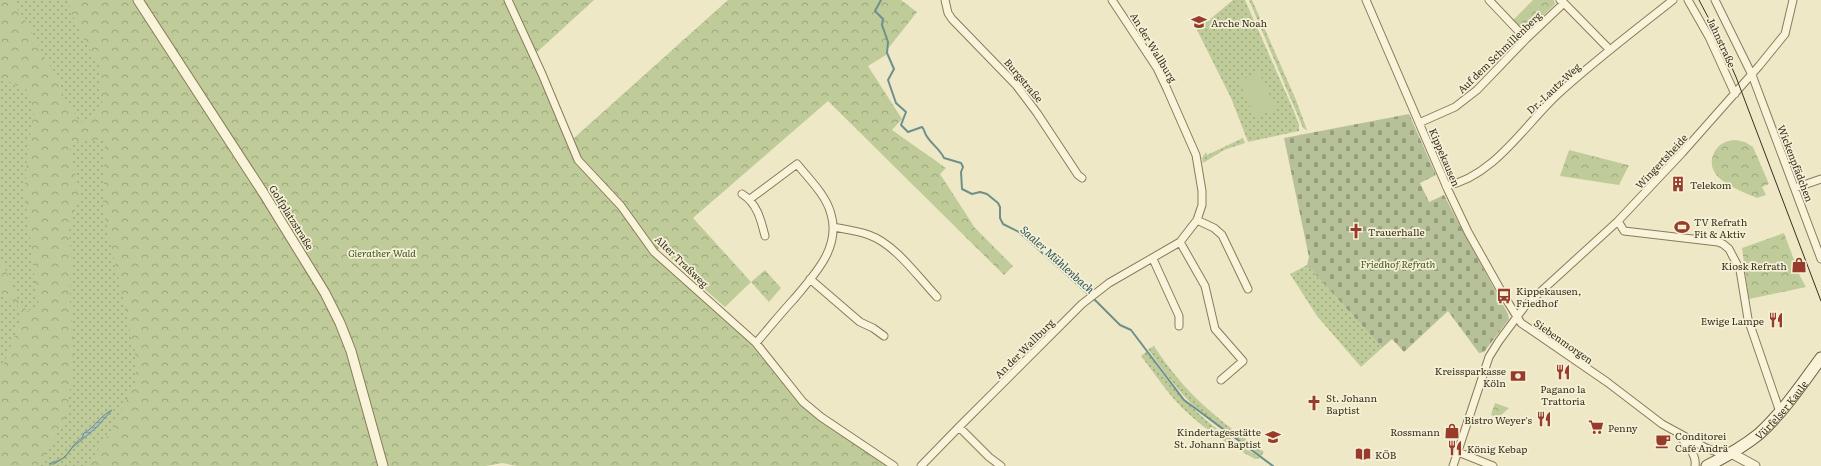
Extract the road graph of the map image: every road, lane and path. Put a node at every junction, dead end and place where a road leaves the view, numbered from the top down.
1 (138, 0) edge
2 (508, 0) edge
3 (945, 0) edge
4 (1112, 0) edge
5 (1366, 0) edge
6 (1489, 0) edge
7 (1673, 0) edge
8 (1688, 0) edge
9 (1715, 0) edge
10 (1793, 0) edge
11 (1562, 1) edge
12 (1526, 39) junction
13 (1610, 50) junction
14 (1752, 75) junction
15 (1735, 94) junction
16 (1419, 123) junction
17 (1082, 178) dead end
18 (1821, 179) edge
19 (1446, 186) junction
20 (1795, 188) junction
21 (742, 194) dead end
22 (750, 199) junction
23 (1197, 220) junction
24 (1618, 221) junction
25 (833, 227) junction
26 (765, 236) dead end
27 (1180, 242) junction
28 (1153, 259) junction
29 (1821, 259) edge
30 (810, 280) junction
31 (1248, 289) dead end
32 (937, 297) dead end
33 (1517, 317) junction
34 (1179, 326) dead end
35 (884, 336) dead end
36 (756, 343) junction
37 (1821, 358) edge
38 (1221, 380) dead end
39 (1780, 412) junction
40 (958, 427) junction
41 (1676, 432) junction
42 (1458, 452) junction
43 (1731, 453) junction
44 (383, 466) edge
45 (894, 466) edge
46 (921, 466) edge
47 (1001, 466) edge
48 (1453, 466) edge
49 (1494, 466) edge
50 (1695, 466) edge
51 (1707, 466) edge
52 (1755, 466) edge

1 - 44 street, Golfplatzstraße
2 - 36 street, Alter Traßweg
3 - 17 street, Burgstraße
4 - 23 street, An der Wallburg
5 - 16 street, Kippekausen
6 - 12 street
7 - 13 street, Dr.-Lautz-Weg
8 - 15 street, Jahnstraße
9 - 14 street, Wickenpfädchen
10 - 14 street, Wingertsheide
11 - 12 street, Auf dem Schmillenberg
11 - 13 street
12 - 16 street, Auf dem Schmillenberg
13 - 19 street, Dr.-Lautz-Weg
14 - 15 street, Wingertsheide
14 - 20 street, Wickenpfädchen
15 - 24 street, Wingertsheide
16 - 19 street, Kippekausen
18 - 20 street
19 - 33 street, Kippekausen
20 - 29 street, Wickenpfädchen
21 - 22 street
22 - 25 street
22 - 26 street
23 - 27 street, An der Wallburg
23 - 31 street
24 - 33 street, Wingertsheide
24 - 39 street
25 - 30 street
25 - 32 street
27 - 28 street, An der Wallburg
27 - 38 street
28 - 34 street
28 - 40 street, An der Wallburg
30 - 35 street
30 - 36 street
33 - 41 street, Siebenmorgen
33 - 42 street
36 - 45 street, Alter Traßweg
37 - 39 main road, Vürfelser Kaule
39 - 43 main road, Vürfelser Kaule
40 - 46 street, An der Wallburg
40 - 47 street
41 - 43 street, Siebenmorgen
41 - 50 street, Siebenmorgen
42 - 48 street
42 - 49 street
43 - 51 main road, Vürfelser Kaule
43 - 52 street

